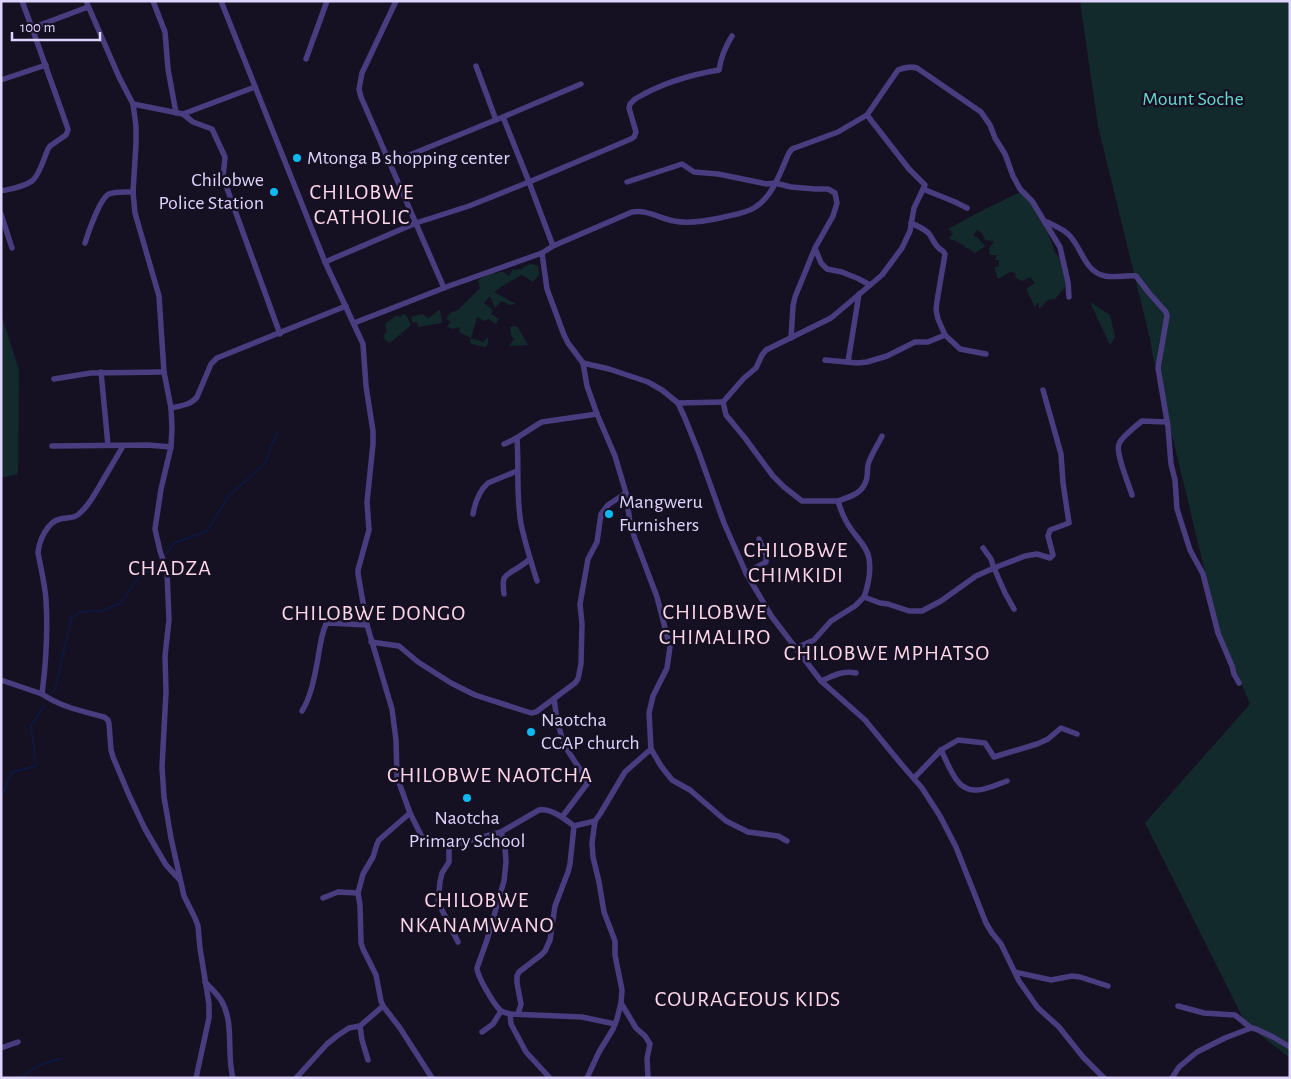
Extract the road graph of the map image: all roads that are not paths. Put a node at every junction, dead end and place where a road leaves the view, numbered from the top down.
1 (22, 1) edge
2 (154, 1) edge
3 (221, 1) edge
4 (327, 1) edge
5 (396, 1) edge
6 (87, 4) edge
7 (32, 28) junction
8 (732, 36) dead end
9 (306, 59) dead end
10 (46, 64) junction
11 (476, 66) dead end
12 (1, 80) edge
13 (581, 84) dead end
14 (255, 87) junction
15 (133, 104) junction
16 (180, 114) junction
17 (867, 115) junction
18 (503, 118) junction
19 (496, 120) junction
20 (390, 163) junction
21 (529, 182) junction
22 (627, 182) dead end
23 (775, 183) junction
24 (923, 189) junction
25 (1, 191) edge
26 (133, 192) junction
27 (967, 208) dead end
28 (1, 214) edge
29 (1045, 221) junction
30 (912, 222) junction
31 (416, 223) junction
32 (85, 243) dead end
33 (552, 246) junction
34 (12, 248) dead end
35 (815, 248) junction
36 (542, 253) junction
37 (325, 262) junction
38 (870, 284) junction
39 (444, 288) junction
40 (858, 294) junction
41 (1069, 297) dead end
42 (346, 306) junction
43 (354, 323) junction
44 (280, 334) junction
45 (945, 335) junction
46 (791, 338) junction
47 (986, 354) dead end
48 (825, 360) dead end
49 (848, 362) junction
50 (583, 363) junction
51 (101, 372) junction
52 (164, 372) junction
53 (54, 379) dead end
54 (1043, 390) dead end
55 (723, 402) junction
56 (678, 403) junction
57 (171, 408) junction
58 (597, 414) junction
59 (1167, 422) junction
60 (882, 436) dead end
61 (517, 438) junction
62 (504, 444) dead end
63 (108, 445) junction
64 (52, 446) dead end
65 (122, 446) junction
66 (171, 446) junction
67 (517, 471) junction
68 (626, 492) junction
69 (1132, 494) dead end
70 (838, 501) junction
71 (473, 514) dead end
72 (758, 539) dead end
73 (983, 548) dead end
74 (530, 560) junction
75 (994, 568) junction
76 (746, 573) junction
77 (537, 581) dead end
78 (504, 594) dead end
79 (864, 597) junction
80 (1014, 609) dead end
81 (367, 625) junction
82 (371, 642) junction
83 (796, 648) junction
84 (856, 673) dead end
85 (1, 680) edge
86 (821, 682) junction
87 (1239, 683) dead end
88 (42, 694) junction
89 (554, 699) junction
90 (302, 711) dead end
91 (1077, 734) dead end
92 (651, 749) junction
93 (941, 750) junction
94 (914, 778) junction
95 (1007, 781) dead end
96 (410, 813) junction
97 (562, 817) junction
98 (595, 820) junction
99 (574, 826) junction
100 (501, 832) junction
101 (786, 841) dead end
102 (449, 846) junction
103 (180, 880) junction
104 (358, 893) junction
105 (323, 898) dead end
106 (458, 942) dead end
107 (1015, 972) junction
108 (205, 982) junction
109 (1108, 986) dead end
110 (621, 1003) junction
111 (383, 1006) junction
112 (1178, 1006) dead end
113 (501, 1011) junction
114 (510, 1014) junction
115 (518, 1014) junction
116 (615, 1024) junction
117 (360, 1026) junction
118 (1251, 1028) junction
119 (482, 1032) dead end
120 (18, 1042) dead end
121 (1290, 1047) edge
122 (1, 1048) edge
123 (368, 1060) dead end
124 (196, 1078) edge
125 (233, 1078) edge
126 (296, 1078) edge
127 (432, 1078) edge
128 (550, 1078) edge
129 (587, 1078) edge
130 (648, 1078) edge
131 (1104, 1078) edge
132 (1172, 1078) edge

1 - 7 street
2 - 16 street
3 - 14 street
4 - 9 street
5 - 20 street
6 - 7 street
6 - 15 street
7 - 10 street
8 - 21 street
10 - 12 street
10 - 25 street
11 - 19 street
13 - 18 street
14 - 16 street
14 - 37 street
15 - 16 street
15 - 26 street
16 - 44 street
17 - 23 street
17 - 24 street
17 - 29 street
18 - 19 street
18 - 21 street
19 - 20 street
20 - 31 street
21 - 31 street
21 - 33 street
22 - 23 street
23 - 33 street
23 - 35 street
24 - 27 street
24 - 30 street
26 - 32 street
26 - 52 street
28 - 34 street
29 - 41 street
29 - 59 street
30 - 38 street
30 - 45 street
31 - 37 street
31 - 39 street
33 - 36 street
35 - 38 street
35 - 46 street
36 - 39 street
36 - 50 street
37 - 42 street
38 - 40 street
39 - 43 street
40 - 46 street
40 - 49 street
42 - 43 street
42 - 44 street
43 - 81 street
44 - 57 street
45 - 47 street
45 - 49 street
46 - 55 street
48 - 49 street
50 - 56 street
50 - 58 street
51 - 52 street
51 - 53 street
51 - 63 street
52 - 57 street
54 - 75 street
55 - 56 street
55 - 70 street
56 - 76 street
57 - 66 street
58 - 61 street
58 - 68 street
59 - 69 street
59 - 87 street
60 - 70 street
61 - 62 street
61 - 67 street
63 - 64 street
63 - 65 street
65 - 66 street
65 - 88 street
66 - 103 street
67 - 71 street
67 - 74 street
68 - 89 street
68 - 92 street
70 - 79 street
72 - 76 street
73 - 75 street
74 - 77 street
74 - 78 street
75 - 79 street
75 - 80 street
76 - 83 street
79 - 83 street
81 - 82 street
81 - 90 street
82 - 89 street
82 - 96 street
83 - 86 street
84 - 86 street
85 - 88 street
86 - 94 street
88 - 103 street
89 - 97 street
91 - 93 street
92 - 98 street
92 - 101 street
93 - 94 street
93 - 95 street
94 - 107 street
96 - 102 street
96 - 104 street
97 - 99 street
97 - 100 street
98 - 99 street
98 - 110 street
99 - 115 street
100 - 102 street
100 - 113 street
102 - 106 street
103 - 108 street
104 - 105 street
104 - 111 street
107 - 109 street
107 - 131 street
108 - 124 street
108 - 125 street
110 - 116 street
110 - 130 street
111 - 117 street
111 - 127 street
112 - 118 street
113 - 114 street
113 - 119 street
114 - 115 street
114 - 128 street
115 - 116 street
116 - 129 street
117 - 123 street
117 - 126 street
118 - 121 street
118 - 132 street
120 - 122 street

